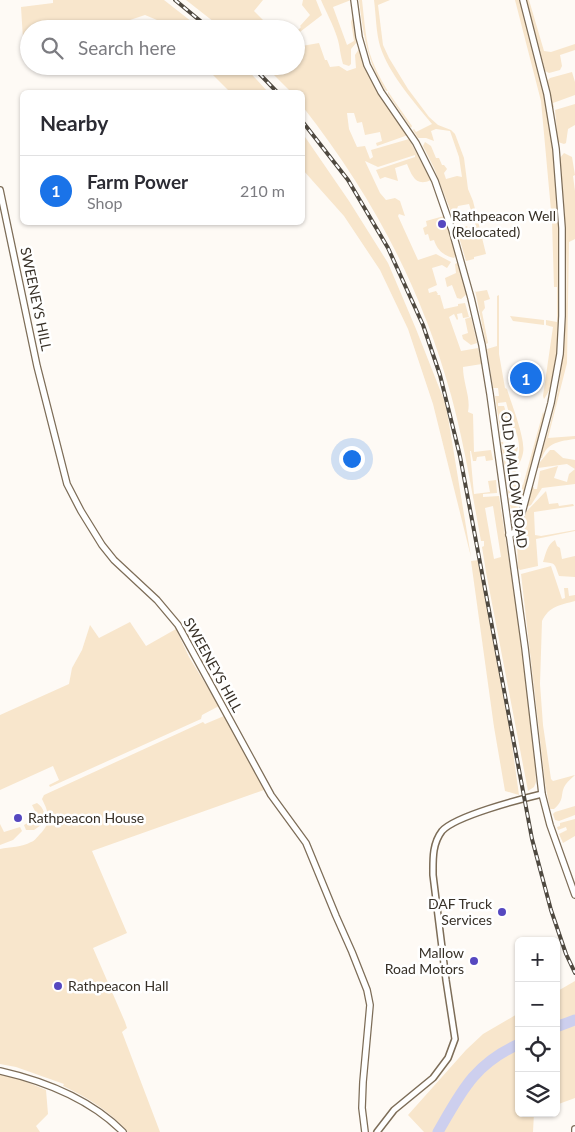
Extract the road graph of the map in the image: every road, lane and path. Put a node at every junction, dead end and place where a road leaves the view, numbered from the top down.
1 (354, 0) edge
2 (523, 0) edge
3 (0, 190) edge
4 (508, 535) junction
5 (542, 794) junction
6 (575, 895) edge
7 (0, 1071) edge
8 (123, 1132) edge
9 (366, 1132) edge
10 (377, 1132) edge

1 - 4 street, OLD MALLOW ROAD
2 - 4 street
3 - 9 street, SWEENEYS HILL
4 - 5 street, OLD MALLOW ROAD
5 - 6 street, OLD MALLOW ROAD
5 - 10 street
7 - 8 street

